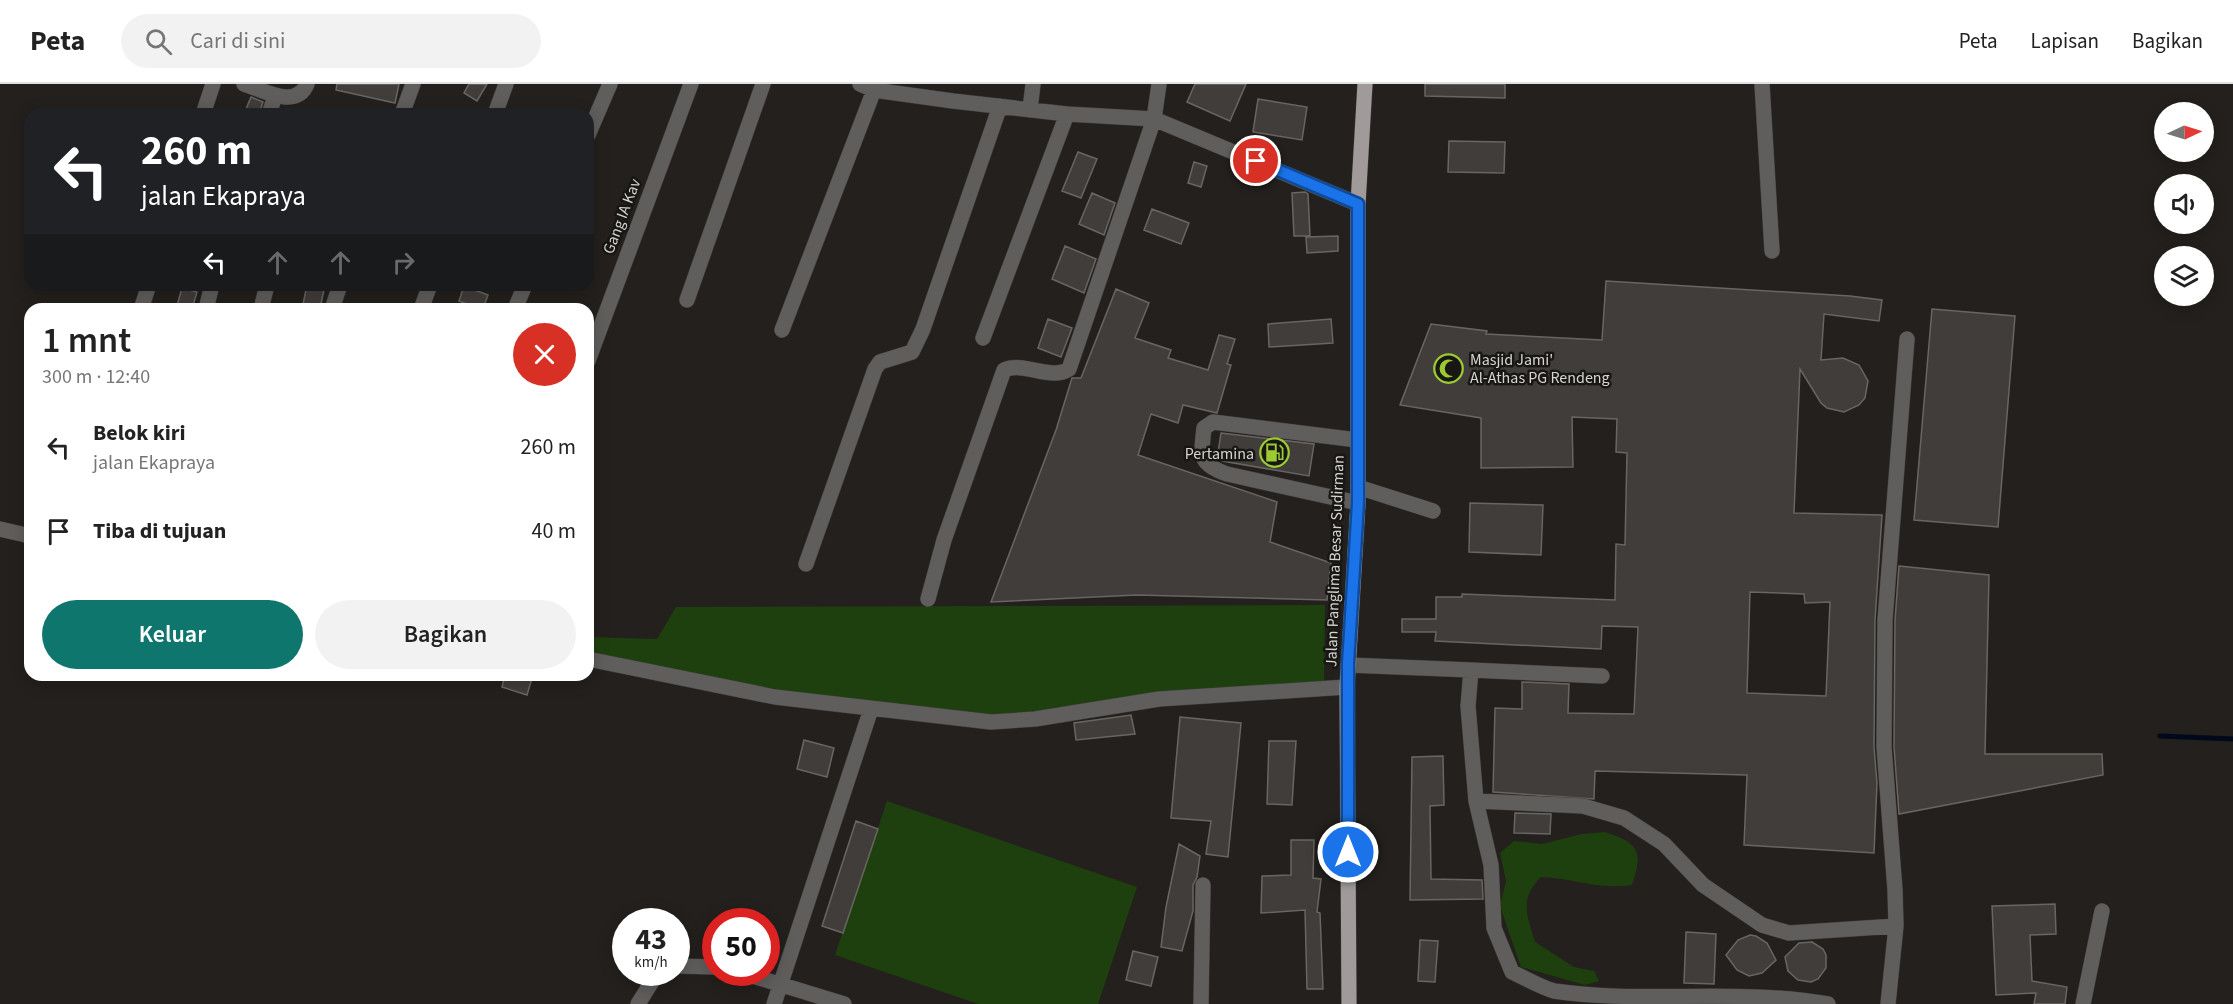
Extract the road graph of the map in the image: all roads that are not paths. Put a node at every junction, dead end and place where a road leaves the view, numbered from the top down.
1 (213, 84) edge
2 (244, 84) edge
3 (307, 84) edge
4 (413, 84) edge
5 (506, 84) edge
6 (691, 84) edge
7 (763, 84) edge
8 (1033, 84) edge
9 (1159, 84) edge
10 (1365, 84) edge
11 (1762, 84) edge
12 (604, 86) edge
13 (867, 87) edge
14 (275, 96) junction
15 (1000, 106) junction
16 (205, 108) edge
17 (271, 108) edge
18 (404, 108) edge
19 (497, 108) edge
20 (1030, 110) junction
21 (1067, 114) junction
22 (594, 117) edge
23 (1154, 119) junction
24 (1358, 204) junction
25 (1772, 251) dead end
26 (687, 300) dead end
27 (782, 330) dead end
28 (983, 338) dead end
29 (1907, 339) dead end
30 (594, 345) edge
31 (1357, 440) junction
32 (1358, 495) junction
33 (1433, 511) dead end
34 (0, 529) edge
35 (24, 535) edge
36 (806, 564) dead end
37 (928, 598) dead end
38 (594, 660) edge
39 (1348, 664) junction
40 (1471, 670) junction
41 (1602, 676) dead end
42 (1347, 687) junction
43 (871, 709) junction
44 (1476, 801) junction
45 (1203, 885) dead end
46 (2102, 911) dead end
47 (1896, 926) junction
48 (780, 985) joint
49 (649, 986) edge
50 (780, 986) edge
51 (638, 1004) edge
52 (774, 1004) edge
53 (844, 1004) edge
54 (1201, 1004) edge
55 (1350, 1004) edge
56 (1828, 1004) edge
57 (1888, 1004) edge
58 (2083, 1004) edge

1 - 16 street
2 - 14 street
3 - 14 street
4 - 18 street
5 - 19 street
6 - 30 street, Gang IA Kav
7 - 26 street
8 - 20 street
9 - 23 street
10 - 24 main road, Jalan Panglima Besar Sudirman
11 - 25 street
12 - 22 street
13 - 15 street
13 - 27 street
14 - 17 street
15 - 20 street
15 - 36 street
20 - 21 street
21 - 23 street
21 - 28 street
23 - 24 street
23 - 37 street
24 - 31 main road, Jalan Panglima Besar Sudirman
29 - 47 street
31 - 32 main road, Jalan Panglima Besar Sudirman
31 - 32 street
32 - 33 street
32 - 39 main road, Jalan Panglima Besar Sudirman
34 - 35 street
38 - 43 street
39 - 40 street
39 - 42 main road, Jalan Panglima Besar Sudirman
40 - 41 street
40 - 44 street
42 - 43 street
42 - 55 main road, Jalan Panglima Besar Sudirman
43 - 48 street
44 - 47 street
44 - 56 street
45 - 54 street
46 - 58 street
47 - 57 street
48 - 53 street
49 - 51 street
50 - 52 street

